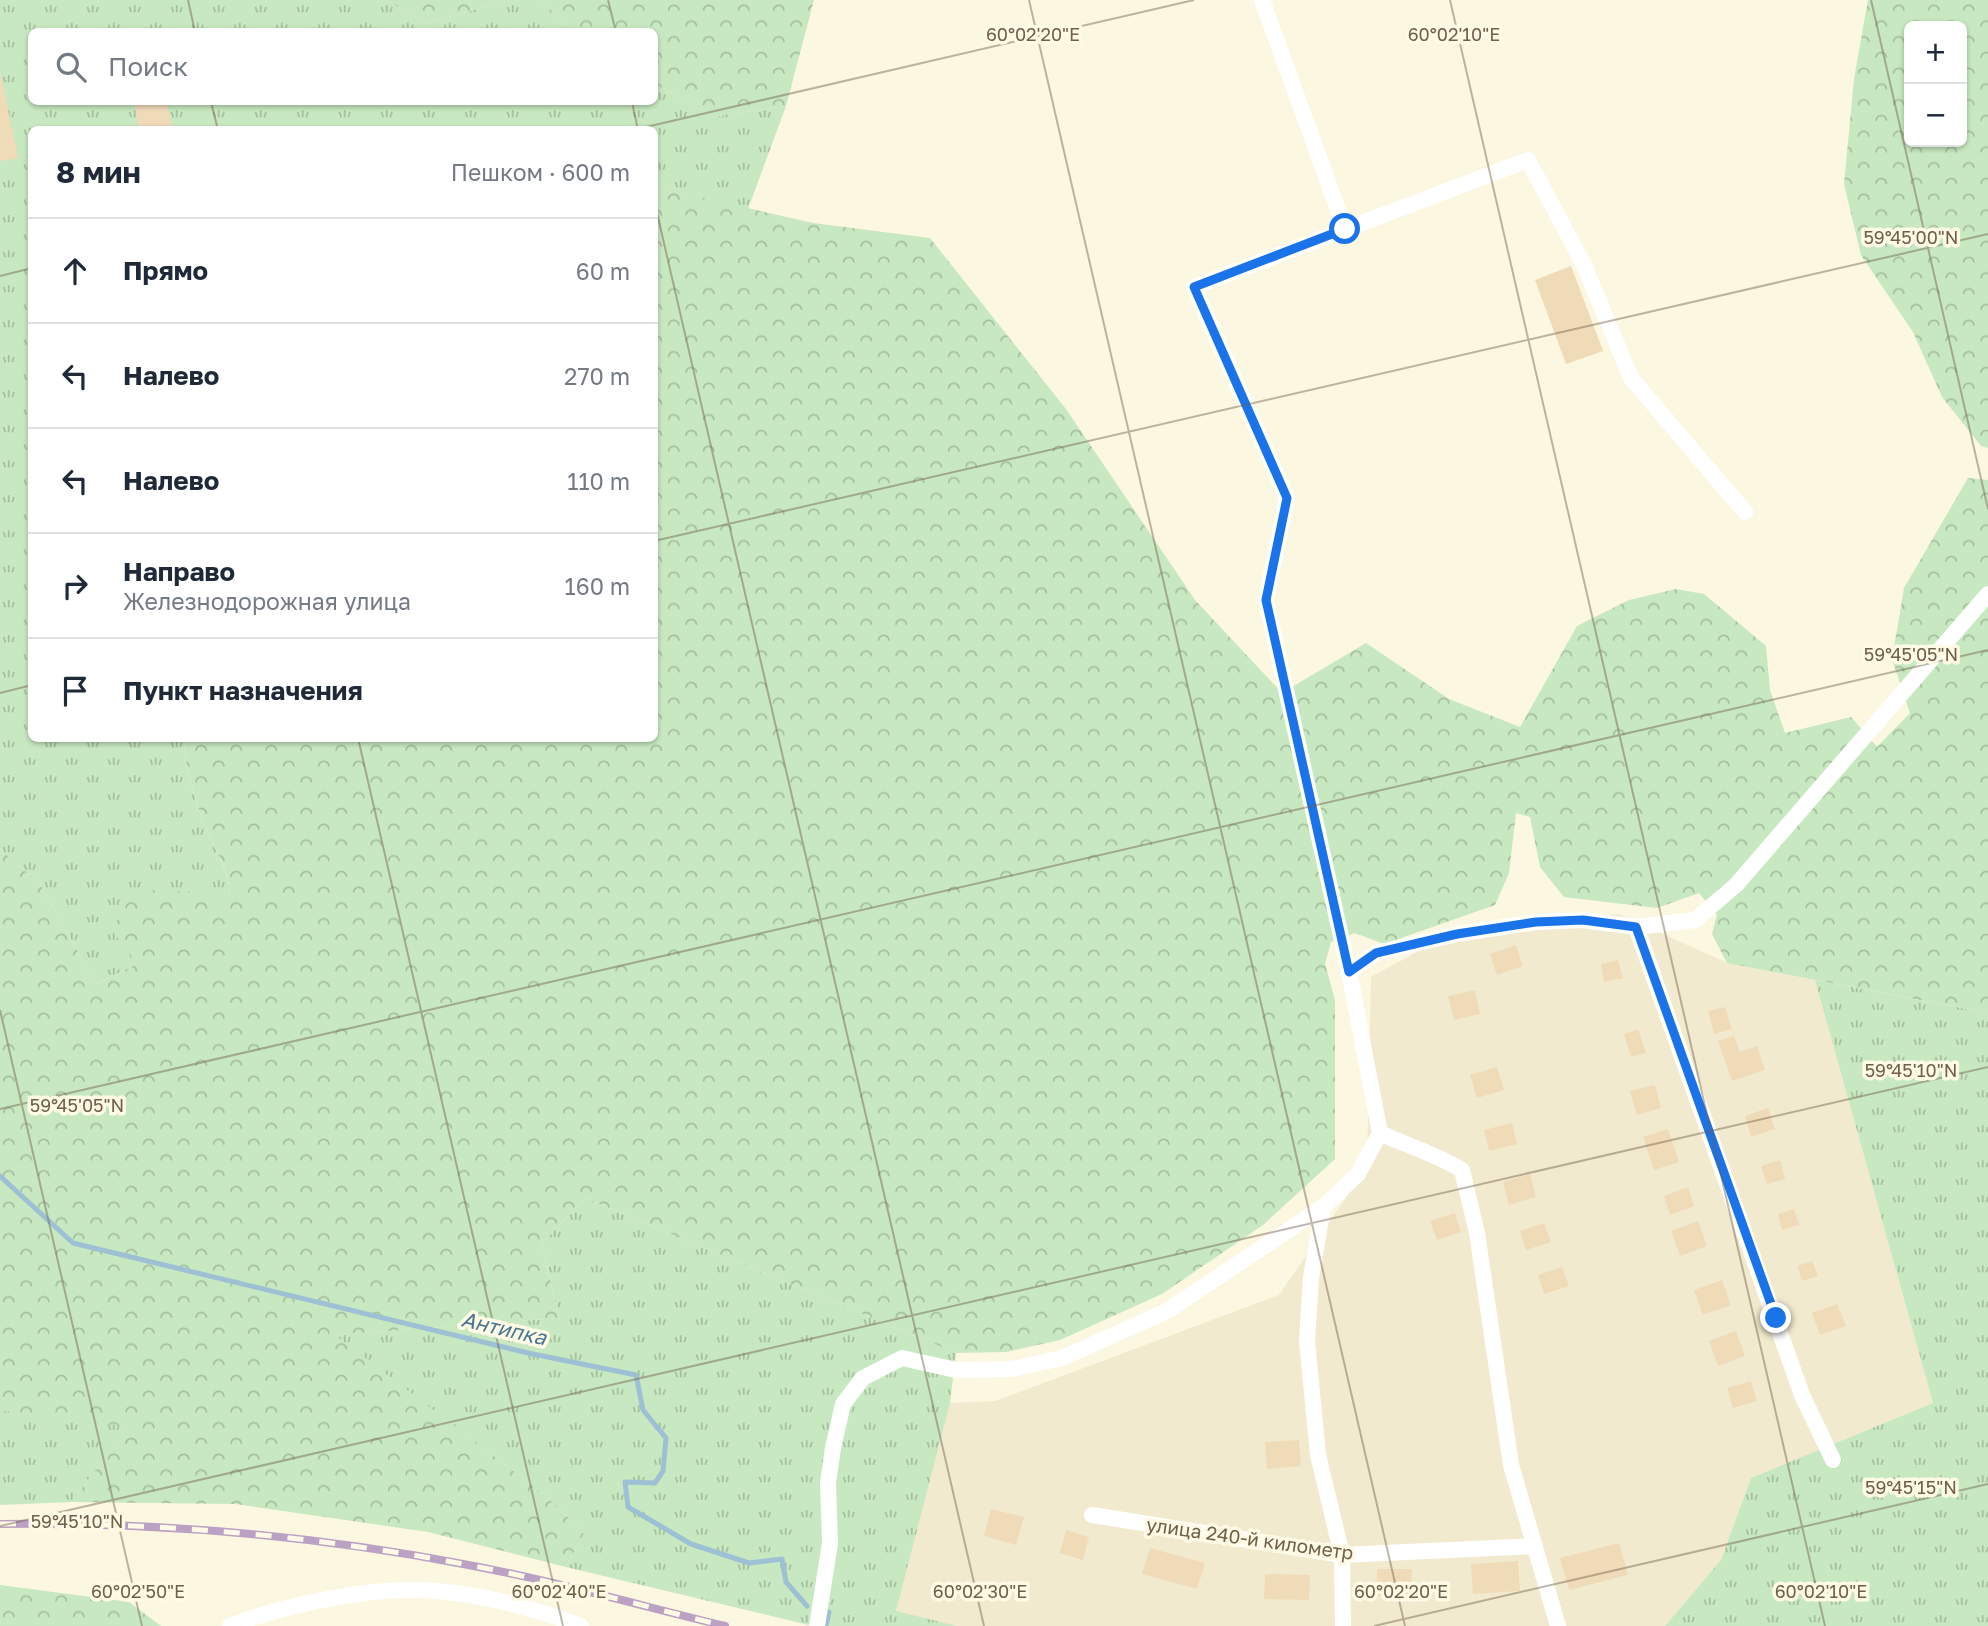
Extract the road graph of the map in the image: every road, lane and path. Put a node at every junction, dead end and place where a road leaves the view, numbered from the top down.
1 (1262, 0) edge
2 (1345, 229) junction
3 (1745, 512) dead end
4 (1988, 594) edge
5 (1636, 927) junction
6 (1349, 972) junction
7 (1380, 1133) junction
8 (1323, 1208) junction
9 (1833, 1460) dead end
10 (1092, 1515) dead end
11 (1535, 1546) junction
12 (1342, 1555) junction
13 (230, 1626) edge
14 (582, 1626) edge
15 (817, 1626) edge
16 (1343, 1626) edge
17 (1558, 1626) edge

1 - 2 street
2 - 3 street
2 - 6 street
4 - 5 street
5 - 6 street
5 - 9 street
6 - 7 street
7 - 8 street
7 - 11 street
8 - 12 street
8 - 15 street
10 - 12 street, улица 240-й километр
11 - 12 street, улица 240-й километр
11 - 17 street
12 - 16 street
13 - 14 street

